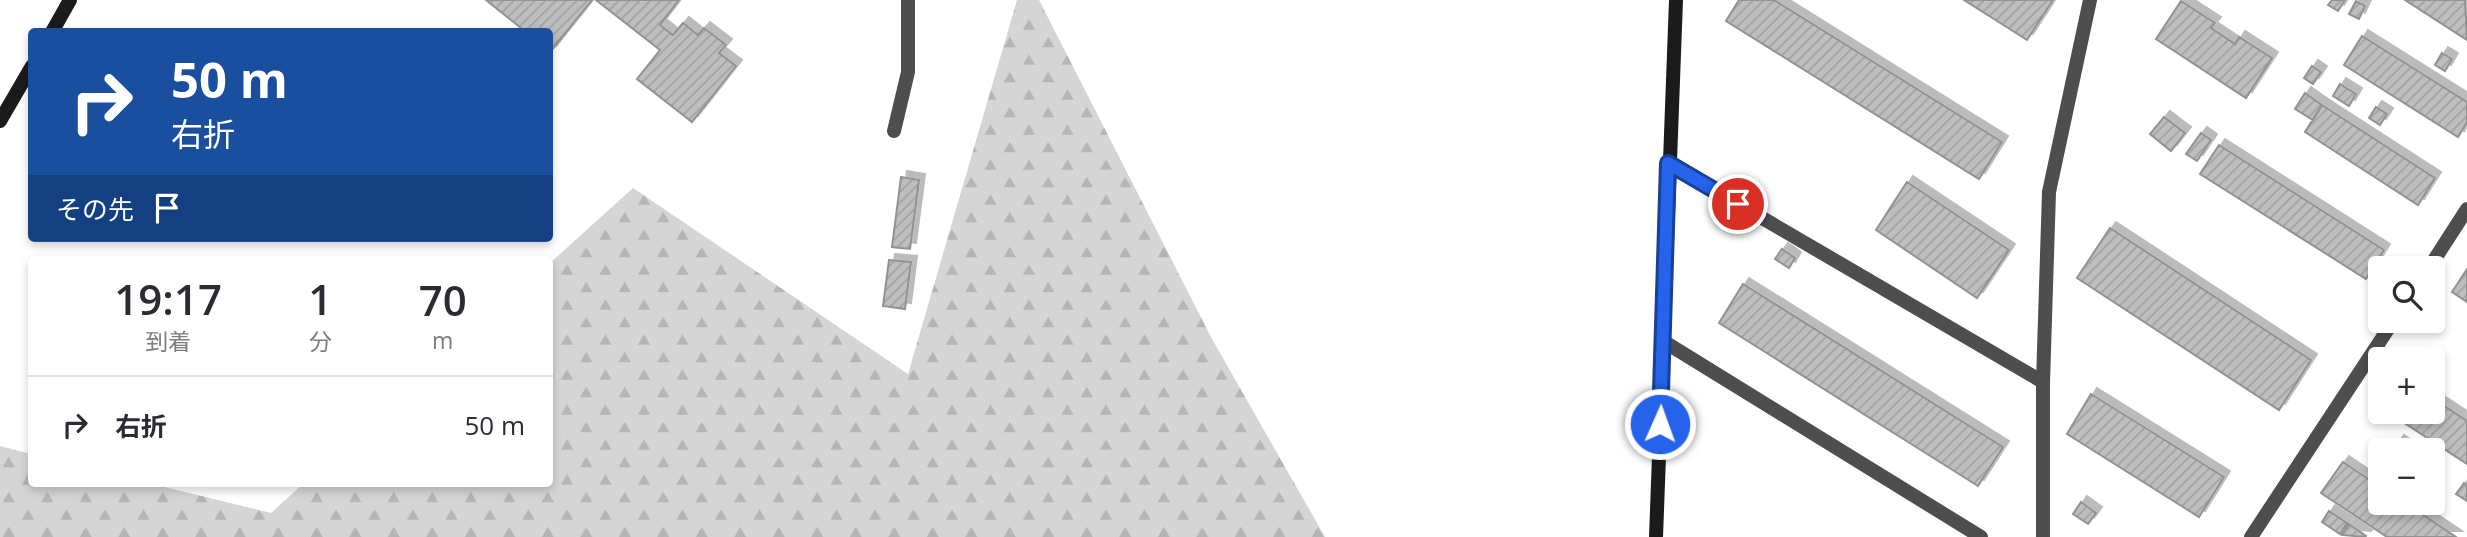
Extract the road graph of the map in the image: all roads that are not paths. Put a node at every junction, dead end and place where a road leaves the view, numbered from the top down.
1 (70, 0) edge
2 (908, 0) edge
3 (1676, 0) edge
4 (2090, 0) edge
5 (54, 28) edge
6 (28, 73) edge
7 (0, 121) edge
8 (894, 131) dead end
9 (1668, 163) junction
10 (2467, 209) edge
11 (2437, 256) edge
12 (2385, 333) edge
13 (1663, 341) junction
14 (2043, 382) junction
15 (1657, 537) edge
16 (1981, 537) edge
17 (2043, 537) edge
18 (2251, 537) edge

1 - 5 street
2 - 8 street
3 - 9 street
4 - 14 street
6 - 7 street
9 - 13 street
9 - 14 street
10 - 11 street
12 - 18 street
13 - 15 street
13 - 16 street
14 - 17 street

